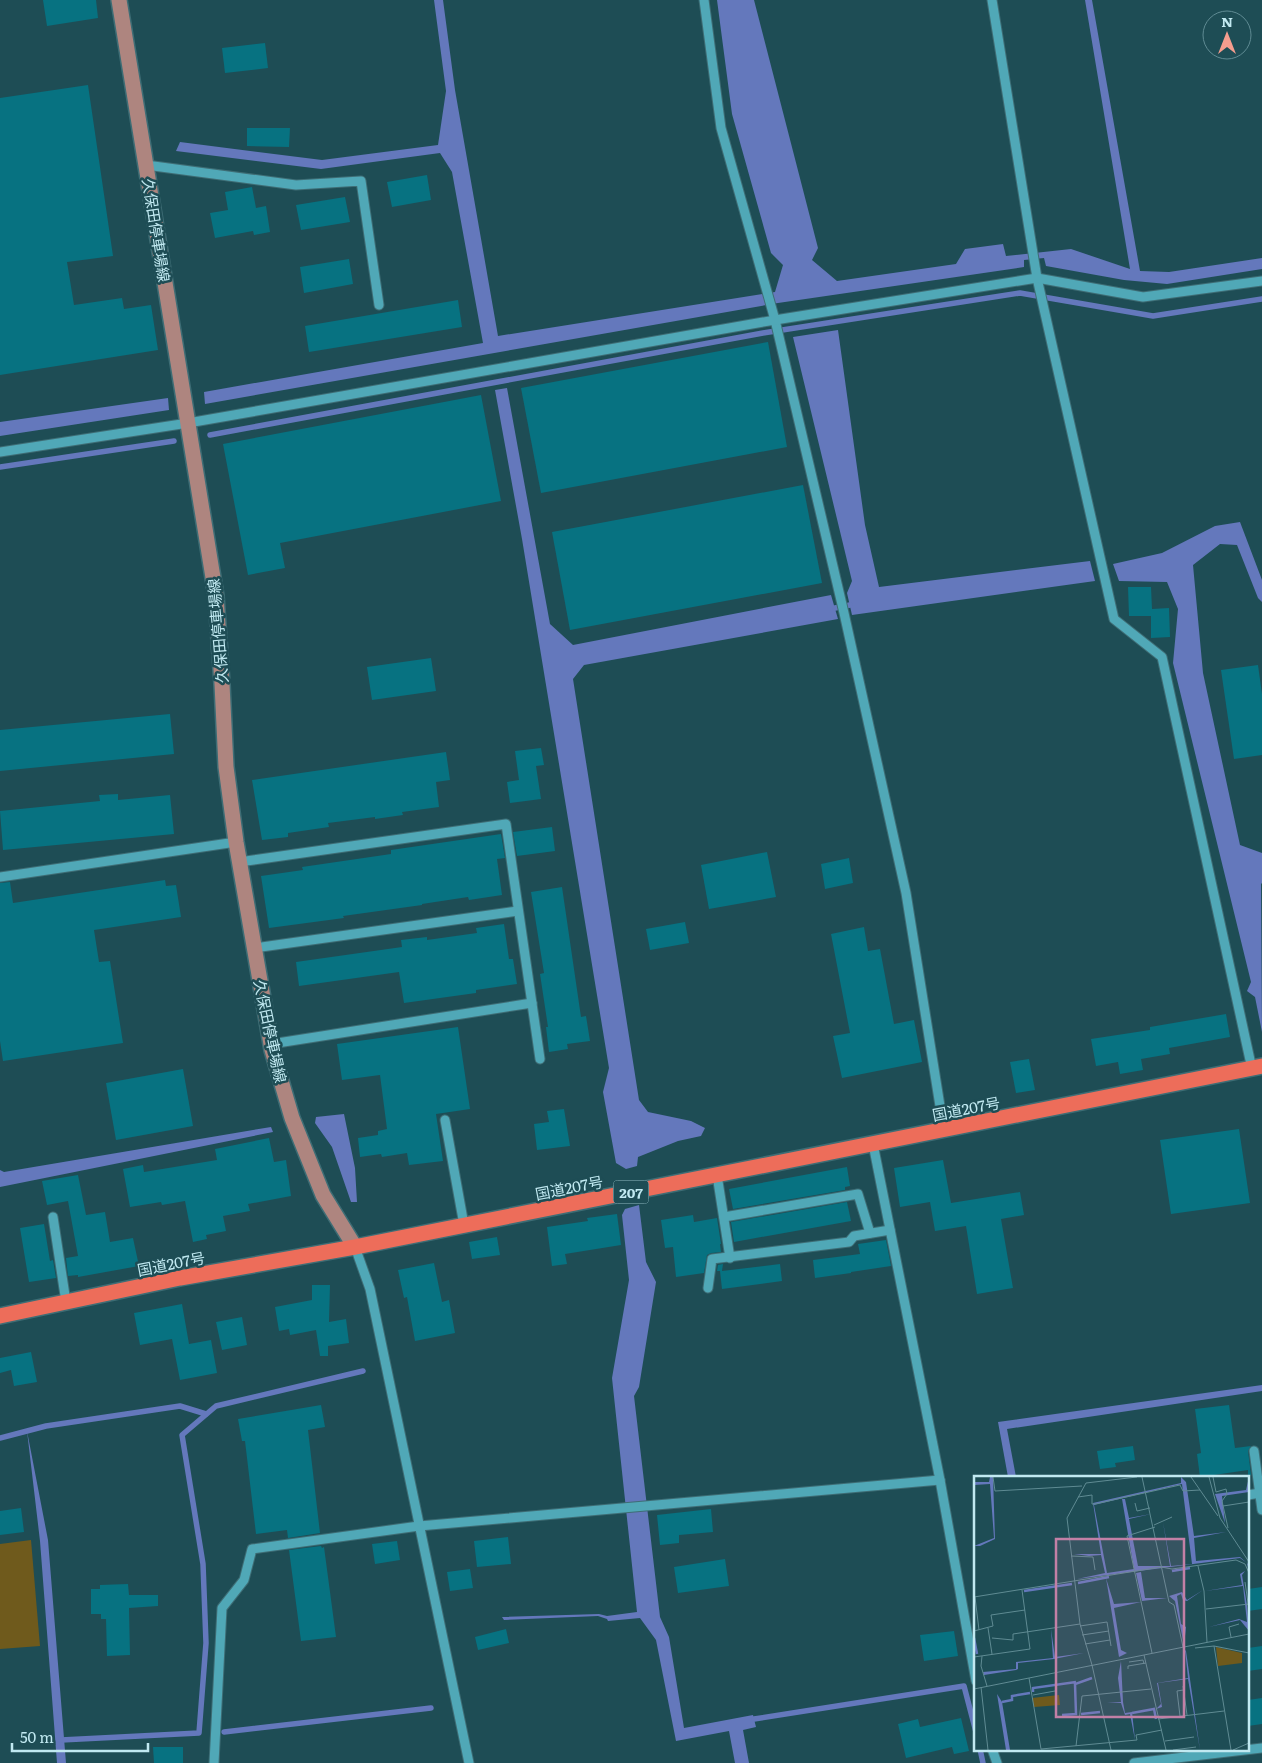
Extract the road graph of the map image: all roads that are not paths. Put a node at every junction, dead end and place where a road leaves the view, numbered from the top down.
1 (119, 0) edge
2 (704, 0) edge
3 (992, 0) edge
4 (146, 165) junction
5 (1037, 278) junction
6 (1262, 281) edge
7 (379, 305) dead end
8 (775, 320) junction
9 (188, 424) junction
10 (0, 452) edge
11 (236, 842) junction
12 (239, 862) junction
13 (0, 876) edge
14 (518, 912) junction
15 (254, 948) junction
16 (532, 1003) junction
17 (271, 1044) junction
18 (540, 1058) dead end
19 (1257, 1067) edge
20 (445, 1120) dead end
21 (944, 1131) junction
22 (873, 1144) junction
23 (717, 1175) junction
24 (52, 1217) dead end
25 (724, 1217) junction
26 (464, 1225) junction
27 (890, 1230) junction
28 (870, 1233) junction
29 (355, 1247) junction
30 (730, 1258) junction
31 (708, 1288) dead end
32 (66, 1302) junction
33 (0, 1316) edge
34 (1254, 1452) dead end
35 (940, 1480) junction
36 (1260, 1493) junction
37 (1250, 1495) edge
38 (1262, 1510) edge
39 (419, 1526) junction
40 (974, 1670) edge
41 (992, 1750) edge
42 (1229, 1750) edge
43 (214, 1763) edge
44 (469, 1763) edge
45 (997, 1763) edge
46 (1134, 1763) edge

1 - 4 main road, 久保田停車場線
2 - 8 street
3 - 5 street
4 - 7 street
4 - 9 main road, 久保田停車場線
5 - 6 street
5 - 8 street
5 - 19 street
8 - 9 street
8 - 21 street
9 - 10 street
9 - 11 main road, 久保田停車場線
11 - 12 main road, 久保田停車場線
11 - 13 street
12 - 14 street
12 - 15 main road, 久保田停車場線
14 - 15 street
14 - 16 street
15 - 17 main road, 久保田停車場線
16 - 17 street
16 - 18 street
17 - 29 main road, 久保田停車場線
19 - 21 highway, 国道207号 / 207
20 - 26 street
21 - 22 highway, 国道207号 / 207
22 - 23 highway, 国道207号 / 207
22 - 27 street
23 - 25 street
23 - 26 highway, 国道207号 / 207
24 - 32 street
25 - 28 street
25 - 30 street
26 - 29 highway, 国道207号 / 207
27 - 28 street
27 - 35 street
28 - 30 street
29 - 32 highway, 国道207号 / 207
29 - 39 street
30 - 31 street
32 - 33 highway, 国道207号 / 207
34 - 36 street
35 - 39 street
35 - 40 street
36 - 37 street
36 - 38 street
39 - 43 street
39 - 44 street
41 - 45 street
42 - 46 street

